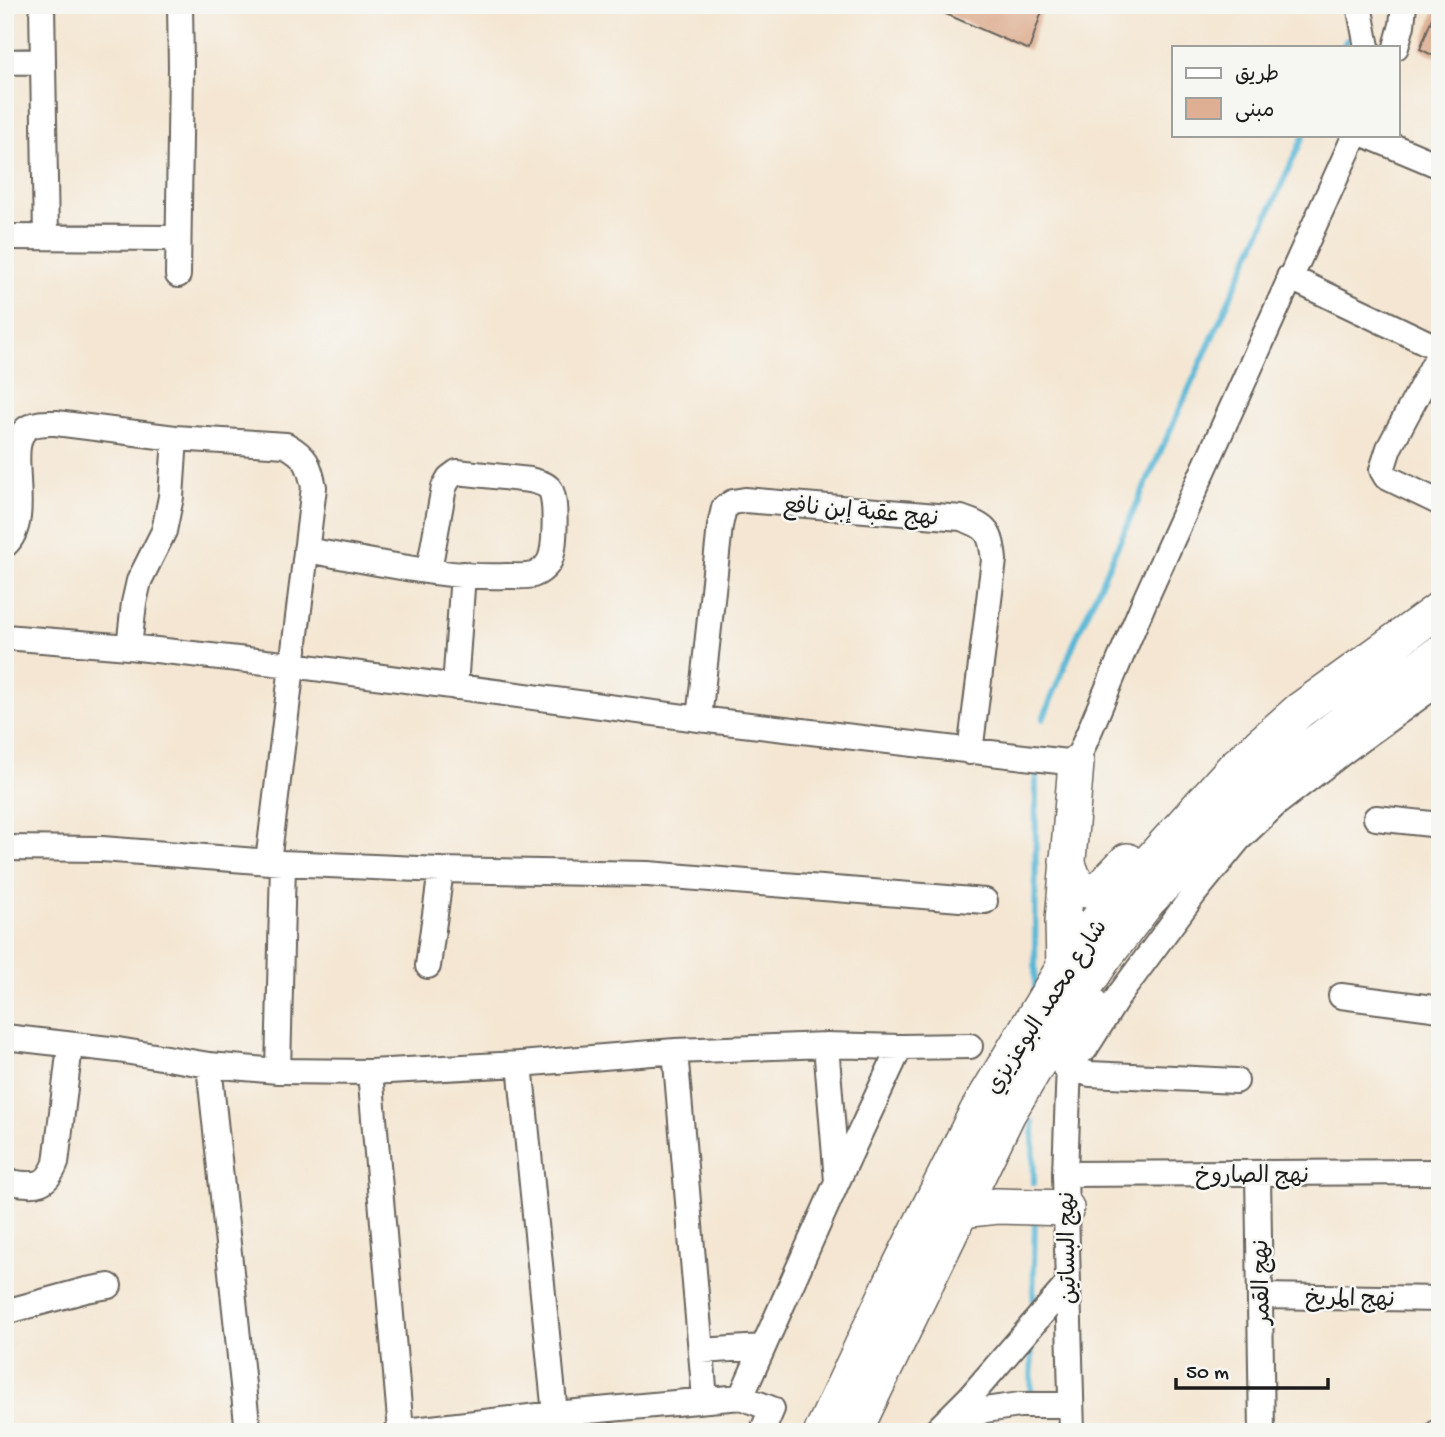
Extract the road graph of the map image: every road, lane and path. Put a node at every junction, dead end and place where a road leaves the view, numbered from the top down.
1 (42, 5) edge
2 (180, 5) edge
3 (1359, 5) edge
4 (1404, 5) edge
5 (1367, 46) edge
6 (1396, 46) edge
7 (43, 61) junction
8 (5, 62) edge
9 (1355, 136) edge
10 (1368, 136) edge
11 (1440, 166) edge
12 (5, 237) edge
13 (46, 237) junction
14 (177, 237) junction
15 (178, 275) dead end
16 (1289, 276) junction
17 (1440, 350) edge
18 (175, 438) junction
19 (1440, 503) edge
20 (5, 545) edge
21 (306, 550) junction
22 (429, 570) junction
23 (463, 574) junction
24 (1440, 609) edge
25 (5, 637) edge
26 (129, 647) junction
27 (1440, 653) edge
28 (292, 665) junction
29 (1440, 682) edge
30 (455, 687) junction
31 (699, 719) junction
32 (970, 752) junction
33 (1076, 763) junction
34 (1234, 768) junction
35 (1376, 818) dead end
36 (1440, 825) edge
37 (5, 848) edge
38 (1067, 861) junction
39 (275, 863) junction
40 (441, 870) junction
41 (985, 901) dead end
42 (1147, 902) junction
43 (428, 967) dead end
44 (1064, 967) junction
45 (1342, 996) dead end
46 (1440, 1009) edge
47 (5, 1037) edge
48 (825, 1045) junction
49 (70, 1046) junction
50 (970, 1046) dead end
51 (900, 1047) junction
52 (676, 1051) junction
53 (520, 1064) junction
54 (209, 1065) junction
55 (1070, 1070) junction
56 (278, 1071) junction
57 (370, 1072) junction
58 (1236, 1081) dead end
59 (1440, 1172) edge
60 (1258, 1174) junction
61 (5, 1182) edge
62 (837, 1182) junction
63 (1065, 1191) junction
64 (961, 1210) junction
65 (109, 1286) dead end
66 (1066, 1286) junction
67 (1260, 1296) junction
68 (1440, 1299) edge
69 (5, 1312) edge
70 (762, 1348) junction
71 (701, 1351) junction
72 (741, 1396) junction
73 (705, 1399) junction
74 (1071, 1405) junction
75 (555, 1414) junction
76 (434, 1429) edge
77 (936, 1430) edge
78 (399, 1431) edge
79 (248, 1432) edge
80 (762, 1432) edge
81 (822, 1432) edge
82 (854, 1432) edge
83 (1072, 1432) edge
84 (1262, 1432) edge

1 - 7 street
2 - 14 street
3 - 5 street
4 - 6 street
7 - 8 street
7 - 13 street
9 - 16 street
10 - 11 street
12 - 13 street
13 - 14 street
14 - 15 street
16 - 17 street
16 - 33 street
17 - 19 street
18 - 20 street
18 - 21 street
18 - 26 street
21 - 22 street
21 - 28 street
22 - 23 street
22 - 23 street
23 - 30 street
24 - 34 highway, شارع محمد البوعزيزي
25 - 26 street
26 - 28 street
27 - 42 highway, شارع محمد البوعزيزي
28 - 30 street
28 - 39 street
29 - 55 street
30 - 31 street
31 - 32 street
31 - 32 street, نهج عقبة إبن نافع
32 - 33 street
33 - 38 highway
34 - 38 highway
34 - 44 highway, شارع محمد البوعزيزي
35 - 36 street
37 - 39 street
38 - 44 highway
39 - 40 street
39 - 56 street
40 - 41 street
40 - 43 street
42 - 55 highway
42 - 64 highway, شارع محمد البوعزيزي
44 - 81 highway, شارع محمد البوعزيزي
45 - 46 street
47 - 49 street
48 - 51 street
48 - 52 street
48 - 62 street
49 - 54 street
49 - 61 street
50 - 51 street
51 - 62 street
52 - 53 street
52 - 71 street
53 - 57 street
53 - 75 street
54 - 56 street
54 - 79 street
55 - 58 street
55 - 63 street, نهج البساتين
56 - 57 street
57 - 78 street
59 - 60 street, نهج الصاروخ
60 - 63 street, نهج الصاروخ
60 - 67 street, نهج القمر
62 - 70 street
63 - 64 highway
63 - 66 street, نهج البساتين
64 - 82 highway, شارع محمد البوعزيزي
65 - 69 street
66 - 74 street, نهج البساتين
66 - 77 street
67 - 68 street, نهج المريخ
67 - 84 street, نهج القمر
70 - 71 street
70 - 72 street
71 - 73 street
72 - 73 street
72 - 80 street
73 - 75 street
74 - 77 street
74 - 83 street, نهج البساتين
75 - 76 street
76 - 78 street

